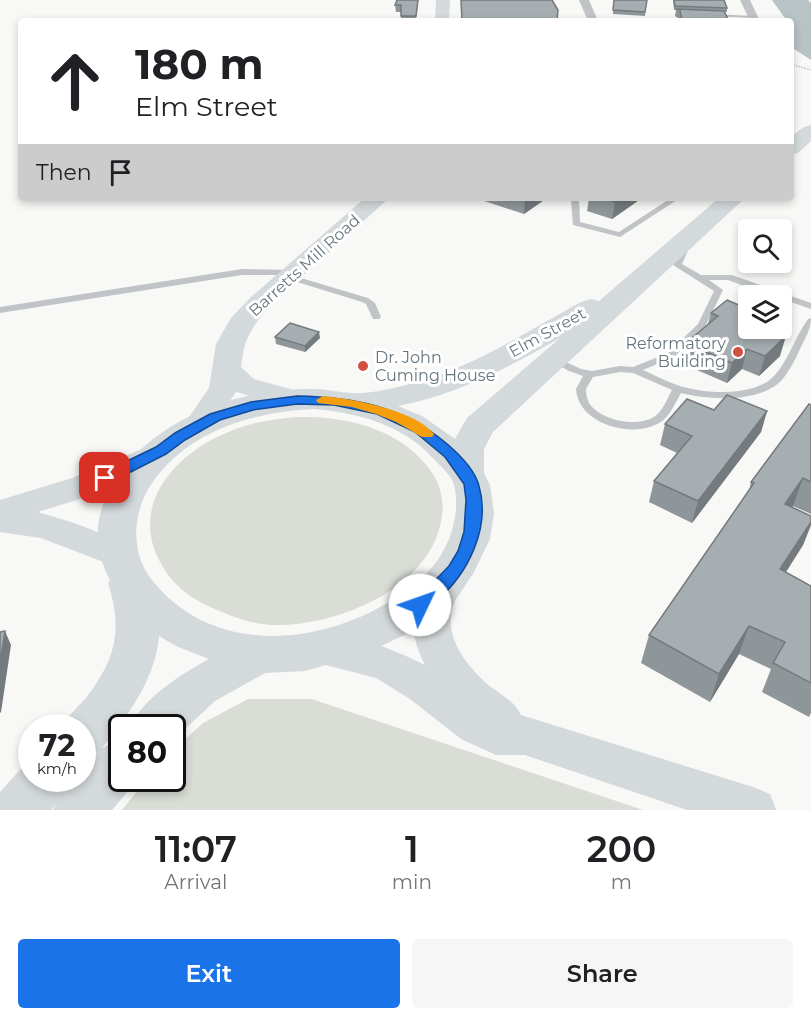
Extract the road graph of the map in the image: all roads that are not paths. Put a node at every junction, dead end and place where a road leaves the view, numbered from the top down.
1 (443, 0) edge
2 (584, 0) edge
3 (745, 0) edge
4 (709, 15) edge
5 (442, 18) edge
6 (592, 18) edge
7 (744, 18) edge
8 (754, 18) edge
9 (810, 132) edge
10 (794, 145) edge
11 (375, 201) edge
12 (575, 201) edge
13 (671, 201) edge
14 (729, 201) edge
15 (693, 232) junction
16 (290, 274) junction
17 (699, 278) junction
18 (636, 282) junction
19 (751, 285) edge
20 (792, 300) edge
21 (811, 306) edge
22 (0, 310) edge
23 (376, 317) dead end
24 (811, 321) edge
25 (553, 360) junction
26 (227, 370) junction
27 (634, 370) junction
28 (589, 375) junction
29 (678, 389) junction
30 (297, 400) junction
31 (353, 403) junction
32 (198, 426) junction
33 (161, 451) junction
34 (466, 472) junction
35 (0, 512) edge
36 (0, 520) edge
37 (124, 567) junction
38 (455, 570) junction
39 (324, 650) junction
40 (260, 654) junction
41 (169, 714) edge
42 (96, 718) edge
43 (525, 735) junction
44 (108, 778) edge
45 (34, 792) edge
46 (749, 809) edge
47 (18, 810) edge
48 (79, 810) edge

1 - 5 street
2 - 6 street
3 - 8 street
4 - 7 lane
9 - 10 highway
11 - 16 street, Barretts Mill Road
12 - 13 lane
14 - 15 highway, Elm Street
15 - 17 lane
15 - 18 highway, Elm Street
16 - 22 lane
16 - 23 lane
16 - 26 street, Barretts Mill Road
17 - 19 lane
17 - 27 lane
18 - 25 highway, Elm Street
18 - 31 highway, Elm Street
20 - 21 lane
24 - 29 lane
25 - 28 lane
25 - 34 highway, Elm Street
26 - 30 street
26 - 32 street, Barretts Mill Road
27 - 28 lane
27 - 29 lane
28 - 29 lane
30 - 31 highway
30 - 32 highway
31 - 34 highway
32 - 33 highway
33 - 35 street
33 - 37 highway
34 - 38 highway
36 - 37 street
37 - 40 highway
37 - 42 highway
38 - 39 highway
38 - 43 street
39 - 40 highway
39 - 43 street
40 - 41 highway
43 - 46 street
44 - 48 highway
45 - 47 highway

